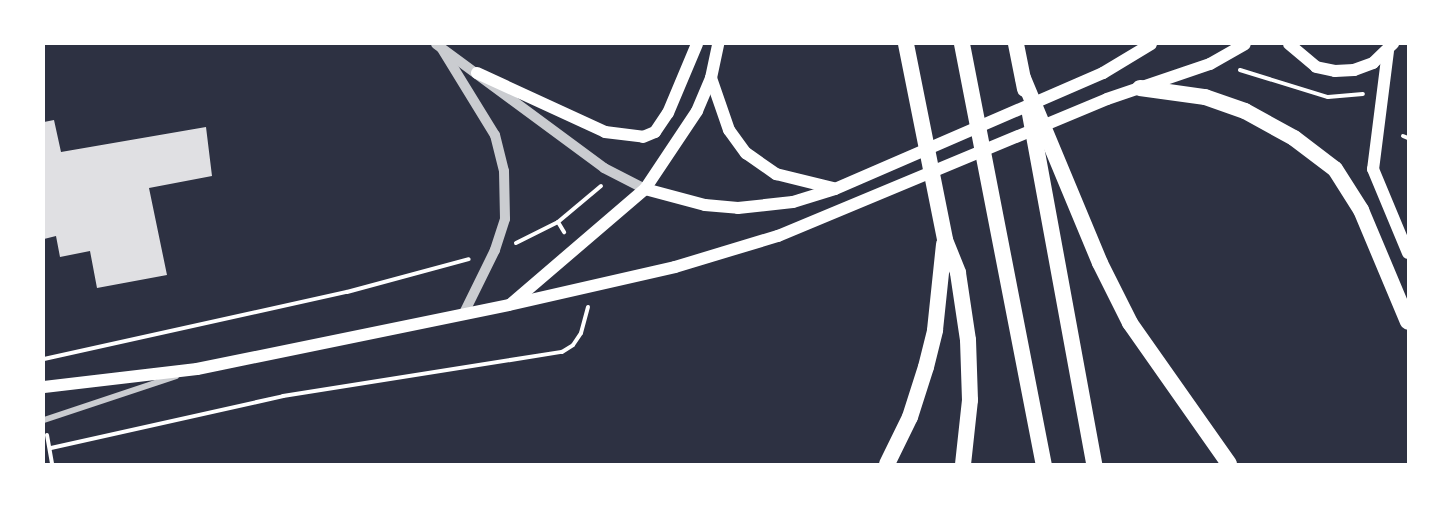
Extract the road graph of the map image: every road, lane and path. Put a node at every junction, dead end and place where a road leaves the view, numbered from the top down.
1 (697, 44) edge
2 (718, 44) edge
3 (906, 44) edge
4 (962, 44) edge
5 (1016, 44) edge
6 (1151, 44) edge
7 (1245, 44) edge
8 (1289, 44) edge
9 (439, 46) edge
10 (1390, 47) edge
11 (477, 73) junction
12 (711, 78) junction
13 (1023, 78) junction
14 (1140, 88) junction
15 (1403, 136) dead end
16 (1408, 138) edge
17 (613, 174) junction
18 (645, 189) junction
19 (835, 189) junction
20 (558, 222) junction
21 (945, 240) junction
22 (495, 250) junction
23 (573, 252) junction
24 (1408, 253) edge
25 (586, 289) junction
26 (509, 305) junction
27 (464, 315) junction
28 (1408, 322) edge
29 (44, 359) edge
30 (197, 369) junction
31 (44, 387) edge
32 (44, 420) edge
33 (52, 465) edge
34 (886, 465) edge
35 (963, 465) edge
36 (1044, 465) edge
37 (1094, 465) edge
38 (1228, 465) edge

1 - 11 main road
2 - 12 main road
3 - 21 highway
4 - 36 highway
5 - 13 highway
6 - 19 main road
7 - 14 main road
8 - 10 main road
9 - 11 street
9 - 22 street
10 - 24 main road
11 - 17 street
12 - 18 main road
12 - 19 main road
13 - 37 highway
13 - 38 highway
14 - 25 main road
14 - 28 highway
15 - 16 path
17 - 18 street
17 - 20 path
18 - 19 main road
18 - 23 main road
20 - 22 path
20 - 23 path
21 - 34 highway
21 - 35 highway
22 - 27 street
22 - 29 path
23 - 26 main road
25 - 26 main road
25 - 33 path
26 - 27 main road
27 - 30 main road
30 - 31 main road
30 - 32 street

